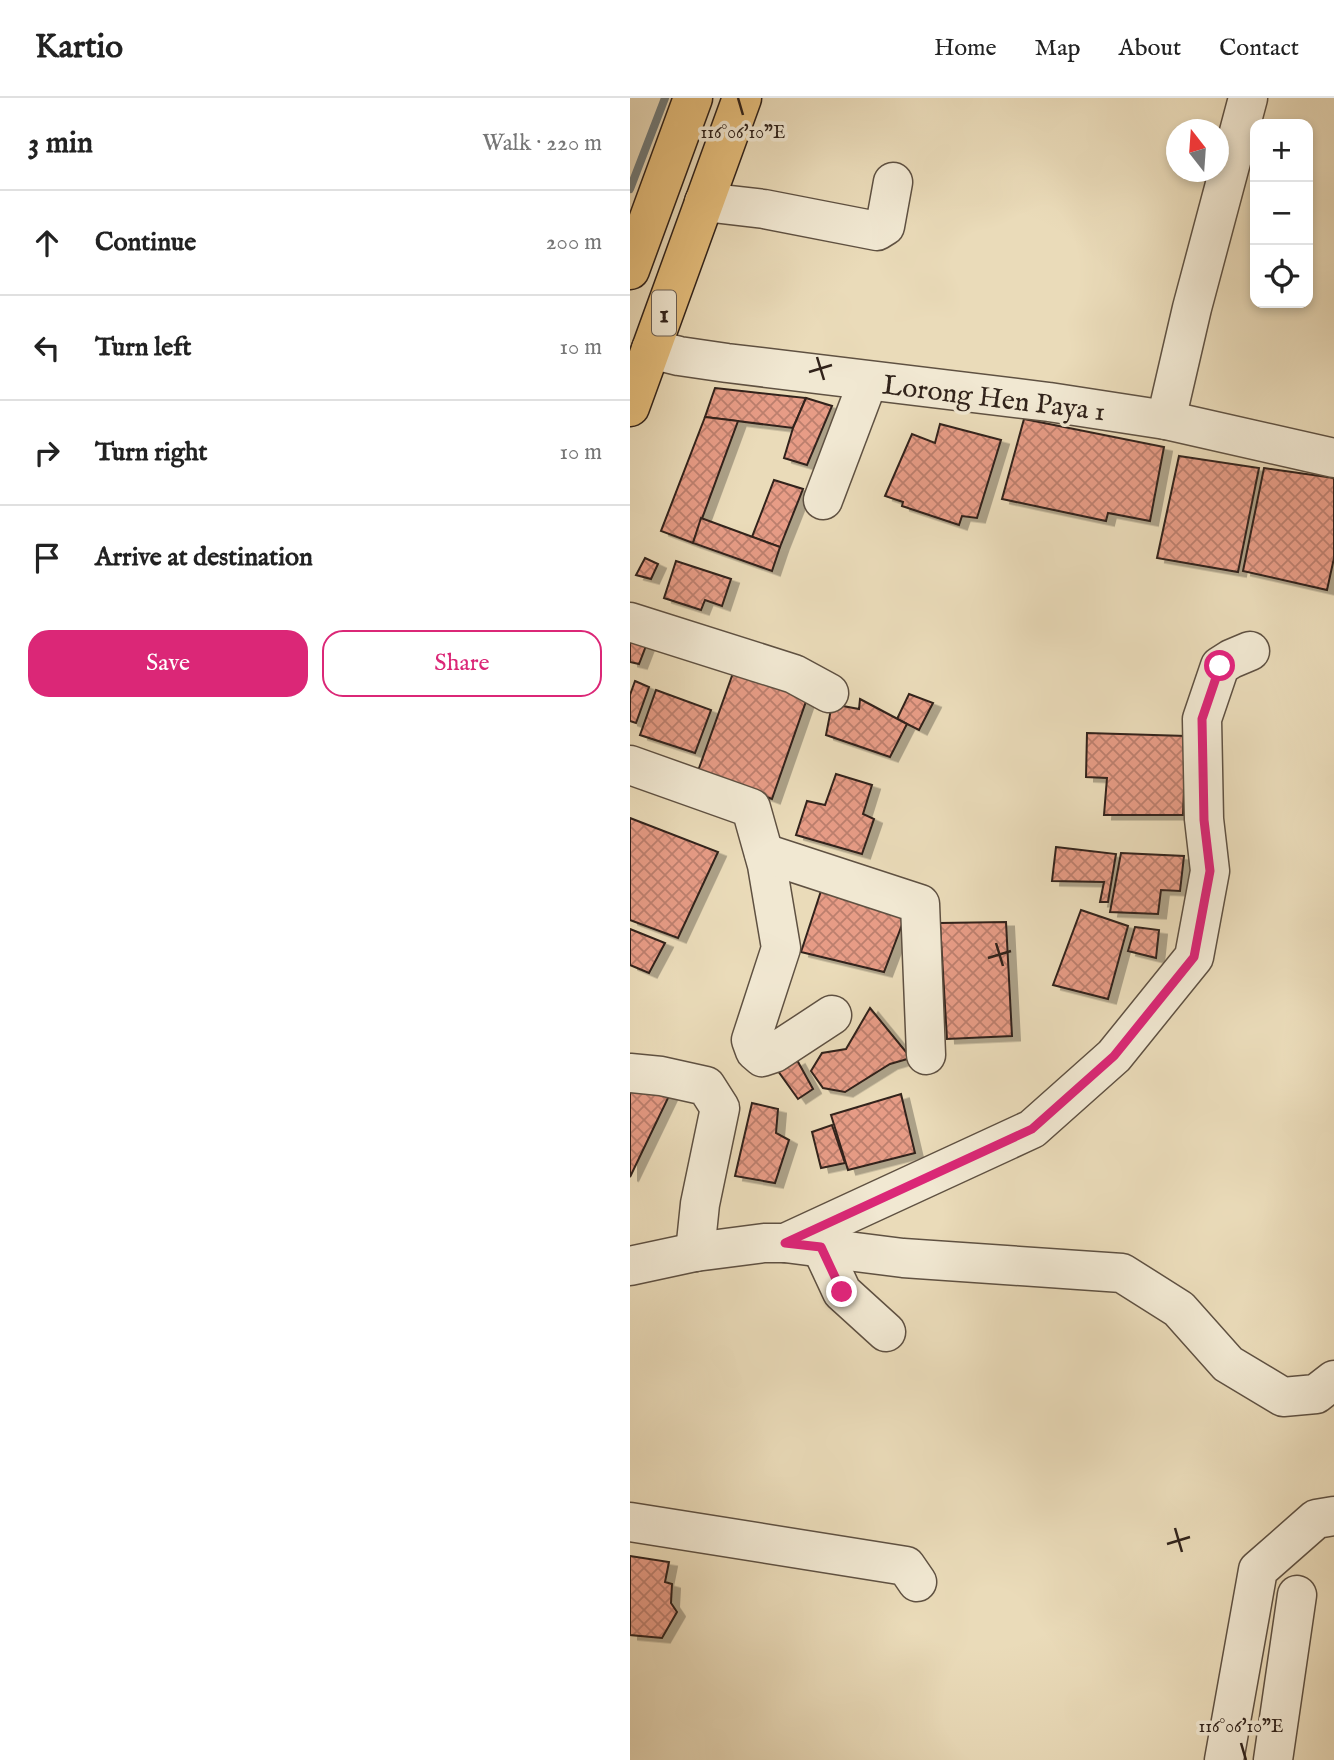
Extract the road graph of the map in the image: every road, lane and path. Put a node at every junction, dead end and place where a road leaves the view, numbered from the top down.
1 (693, 98) edge
2 (742, 98) edge
3 (1248, 98) edge
4 (893, 182) dead end
5 (701, 210) junction
6 (630, 270) edge
7 (640, 357) edge
8 (868, 381) junction
9 (630, 407) edge
10 (1166, 420) junction
11 (1334, 458) edge
12 (823, 500) dead end
13 (630, 622) edge
14 (1250, 651) dead end
15 (829, 692) dead end
16 (630, 765) edge
17 (764, 853) junction
18 (832, 1016) dead end
19 (926, 1055) dead end
20 (630, 1073) edge
21 (803, 1245) junction
22 (695, 1252) junction
23 (630, 1266) edge
24 (886, 1332) dead end
25 (1334, 1380) edge
26 (1334, 1516) edge
27 (630, 1522) edge
28 (917, 1582) dead end
29 (1297, 1595) dead end
30 (1224, 1760) edge
31 (1273, 1760) edge

1 - 6 main road, 1
2 - 5 main road
3 - 10 street
4 - 5 street
5 - 7 main road
7 - 8 street, Lorong Hen Paya 1
7 - 9 main road, 1
8 - 10 street, Lorong Hen Paya 1
8 - 12 street
10 - 11 street, Lorong Hen Paya 1
13 - 15 street
14 - 21 street
16 - 17 street
17 - 18 street
17 - 19 street
20 - 22 street
21 - 22 street
21 - 24 street
21 - 25 street
22 - 23 street
26 - 30 street
27 - 28 street
29 - 31 street

